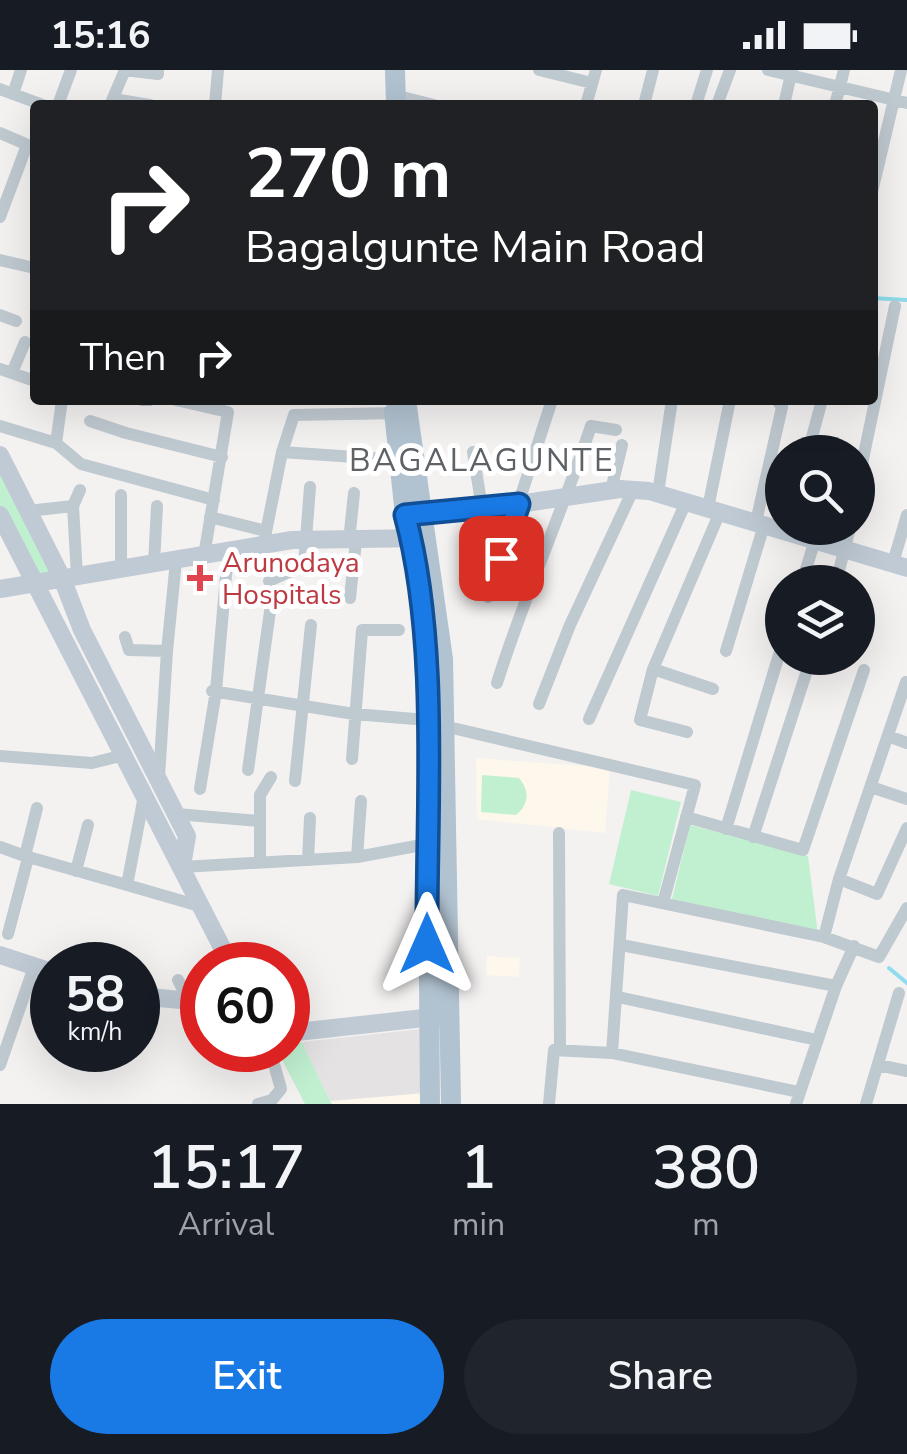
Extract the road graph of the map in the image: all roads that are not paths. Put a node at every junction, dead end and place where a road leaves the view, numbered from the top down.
1 (21, 70) edge
2 (72, 70) edge
3 (124, 70) edge
4 (158, 70) edge
5 (218, 70) edge
6 (383, 70) edge
7 (396, 70) edge
8 (541, 70) edge
9 (653, 70) edge
10 (707, 70) edge
11 (730, 70) edge
12 (768, 70) edge
13 (844, 70) edge
14 (901, 70) edge
15 (791, 73) edge
16 (594, 76) edge
17 (839, 87) junction
18 (7, 91) edge
19 (60, 100) edge
20 (113, 100) edge
21 (215, 100) edge
22 (392, 100) edge
23 (393, 100) edge
24 (645, 100) edge
25 (698, 100) edge
26 (719, 100) edge
27 (785, 100) edge
28 (836, 100) edge
29 (900, 101) edge
30 (0, 133) edge
31 (30, 146) edge
32 (30, 148) edge
33 (878, 172) edge
34 (0, 217) edge
35 (0, 260) edge
36 (30, 267) dead end
37 (896, 306) dead end
38 (0, 316) edge
39 (16, 321) dead end
40 (25, 342) dead end
41 (6, 371) edge
42 (30, 380) edge
43 (878, 390) edge
44 (61, 405) edge
45 (198, 405) edge
46 (550, 405) edge
47 (671, 405) edge
48 (729, 405) edge
49 (780, 405) edge
50 (821, 405) edge
51 (875, 405) edge
52 (400, 407) edge
53 (90, 421) dead end
54 (0, 426) edge
55 (616, 430) dead end
56 (813, 435) edge
57 (868, 435) edge
58 (56, 443) junction
59 (622, 445) dead end
60 (282, 452) junction
61 (472, 452) dead end
62 (0, 455) edge
63 (222, 456) junction
64 (398, 460) junction
65 (0, 464) edge
66 (310, 487) dead end
67 (80, 490) dead end
68 (611, 490) junction
69 (633, 490) junction
70 (354, 493) dead end
71 (658, 494) junction
72 (121, 495) dead end
73 (567, 497) junction
74 (214, 500) junction
75 (686, 502) junction
76 (519, 504) junction
77 (73, 506) junction
78 (157, 506) dead end
79 (482, 508) junction
80 (714, 510) junction
81 (28, 511) junction
82 (0, 513) edge
83 (414, 514) junction
84 (907, 514) edge
85 (210, 517) junction
86 (760, 524) junction
87 (765, 525) edge
88 (264, 539) junction
89 (308, 539) junction
90 (419, 540) junction
91 (352, 541) junction
92 (830, 545) edge
93 (847, 545) edge
94 (846, 550) junction
95 (228, 552) junction
96 (204, 556) junction
97 (176, 560) junction
98 (154, 564) junction
99 (841, 565) edge
100 (900, 566) edge
101 (121, 569) junction
102 (70, 577) junction
103 (269, 581) dead end
104 (35, 583) junction
105 (0, 589) edge
106 (488, 597) dead end
107 (350, 598) dead end
108 (271, 604) dead end
109 (311, 625) dead end
110 (399, 630) dead end
111 (125, 637) dead end
112 (167, 651) junction
113 (726, 651) dead end
114 (652, 669) junction
115 (773, 675) edge
116 (805, 675) edge
117 (862, 675) edge
118 (906, 682) edge
119 (497, 683) dead end
120 (714, 689) dead end
121 (212, 691) junction
122 (256, 697) junction
123 (904, 703) edge
124 (539, 704) dead end
125 (304, 706) junction
126 (354, 714) junction
127 (589, 718) dead end
128 (435, 723) junction
129 (688, 732) dead end
130 (888, 736) junction
131 (907, 743) edge
132 (124, 755) junction
133 (0, 756) edge
134 (352, 759) dead end
135 (248, 770) dead end
136 (271, 777) dead end
137 (295, 781) dead end
138 (871, 786) junction
139 (152, 788) junction
140 (200, 789) dead end
141 (907, 799) edge
142 (362, 801) dead end
143 (37, 808) dead end
144 (176, 814) junction
145 (686, 817) junction
146 (310, 818) dead end
147 (260, 821) junction
148 (88, 825) dead end
149 (907, 828) edge
150 (726, 829) junction
151 (559, 833) dead end
152 (753, 837) junction
153 (426, 844) junction
154 (0, 847) edge
155 (26, 857) junction
156 (357, 858) junction
157 (308, 860) junction
158 (260, 862) junction
159 (182, 867) junction
160 (76, 871) junction
161 (839, 879) junction
162 (127, 885) junction
163 (663, 903) junction
164 (202, 907) junction
165 (907, 908) edge
166 (8, 934) dead end
167 (824, 937) junction
168 (220, 942) edge
169 (621, 945) junction
170 (854, 946) junction
171 (0, 955) edge
172 (30, 965) edge
173 (30, 978) edge
174 (178, 980) dead end
175 (180, 982) edge
176 (836, 986) junction
177 (899, 993) dead end
178 (618, 997) junction
179 (438, 1017) junction
180 (310, 1031) edge
181 (817, 1040) junction
182 (560, 1050) junction
183 (612, 1053) junction
184 (0, 1065) edge
185 (878, 1065) junction
186 (276, 1072) edge
187 (907, 1072) edge
188 (797, 1098) edge
189 (258, 1104) edge
190 (430, 1104) edge
191 (451, 1104) edge
192 (550, 1104) edge
193 (866, 1104) edge

1 - 18 street
2 - 19 street
3 - 4 street
3 - 20 street
5 - 21 street
6 - 22 main road
7 - 23 main road
8 - 16 street
9 - 24 street
10 - 25 street
11 - 26 street
12 - 15 street
13 - 17 street
14 - 29 street
15 - 17 street
15 - 27 street
17 - 28 street
17 - 29 street
29 - 33 street
30 - 31 street
32 - 34 street
35 - 36 street
37 - 43 street
38 - 39 street
40 - 41 street
41 - 42 street
44 - 58 street
45 - 63 street
46 - 76 street
47 - 71 street
48 - 80 street
49 - 86 street
50 - 56 street
51 - 57 street
52 - 60 street
52 - 64 main road
52 - 83 main road
53 - 63 street
54 - 58 street
55 - 73 street
58 - 74 street
59 - 68 street
60 - 64 street
60 - 88 street
61 - 79 street
62 - 81 main road
63 - 74 street
64 - 83 main road
65 - 82 street
66 - 89 street
67 - 77 street
68 - 69 main road
68 - 73 main road
69 - 71 main road
69 - 124 street
70 - 91 street
71 - 75 main road
72 - 101 street
73 - 76 main road
73 - 119 street
74 - 85 street
75 - 80 main road
75 - 127 street
76 - 79 main road
76 - 106 street
77 - 81 street
77 - 102 street
78 - 98 street
79 - 83 main road
80 - 86 main road
80 - 114 street
81 - 102 main road
82 - 104 main road
83 - 90 main road
84 - 100 street
85 - 88 street
85 - 96 street
86 - 87 main road
86 - 113 street
88 - 89 main road
88 - 95 main road
89 - 91 main road
89 - 103 street
90 - 91 main road
90 - 128 main road
91 - 107 street
92 - 94 main road
93 - 94 street
94 - 99 street
94 - 100 main road
95 - 96 main road
95 - 121 street
96 - 97 main road
97 - 98 main road
97 - 112 street
98 - 101 main road
101 - 102 main road
102 - 104 main road
102 - 139 main road
104 - 105 main road
104 - 132 main road
108 - 122 street
109 - 125 street
110 - 126 street
111 - 112 street
112 - 139 street
114 - 120 street
114 - 129 street
115 - 150 street
116 - 152 street
117 - 152 street
118 - 123 street
121 - 122 street
121 - 140 street
122 - 125 street
122 - 135 street
123 - 130 street
125 - 126 street
125 - 137 street
126 - 128 street
126 - 134 street
128 - 145 street
128 - 153 main road
128 - 179 main road
130 - 131 street
130 - 138 street
132 - 133 street
132 - 139 main road
136 - 147 street
138 - 141 street
138 - 161 street
139 - 144 main road
139 - 159 main road
139 - 162 street
142 - 156 street
143 - 155 street
144 - 147 street
144 - 159 main road
145 - 150 street
145 - 163 street
146 - 157 street
147 - 158 street
148 - 160 street
149 - 161 street
150 - 152 street
151 - 182 street
153 - 156 street
153 - 179 main road
154 - 155 street
155 - 160 street
155 - 166 street
156 - 157 street
157 - 158 street
158 - 159 street
159 - 164 main road
160 - 162 street
161 - 167 street
162 - 164 street
163 - 167 street
163 - 169 street
164 - 168 main road
165 - 170 street
167 - 170 street
169 - 176 street
169 - 178 street
170 - 176 street
171 - 172 main road
173 - 184 street
174 - 175 street
176 - 181 street
177 - 185 street
178 - 181 street
178 - 183 street
179 - 180 main road
179 - 190 main road
179 - 191 main road
181 - 188 street
182 - 183 street
182 - 192 street
183 - 188 street
185 - 187 street
185 - 193 street
186 - 189 street

